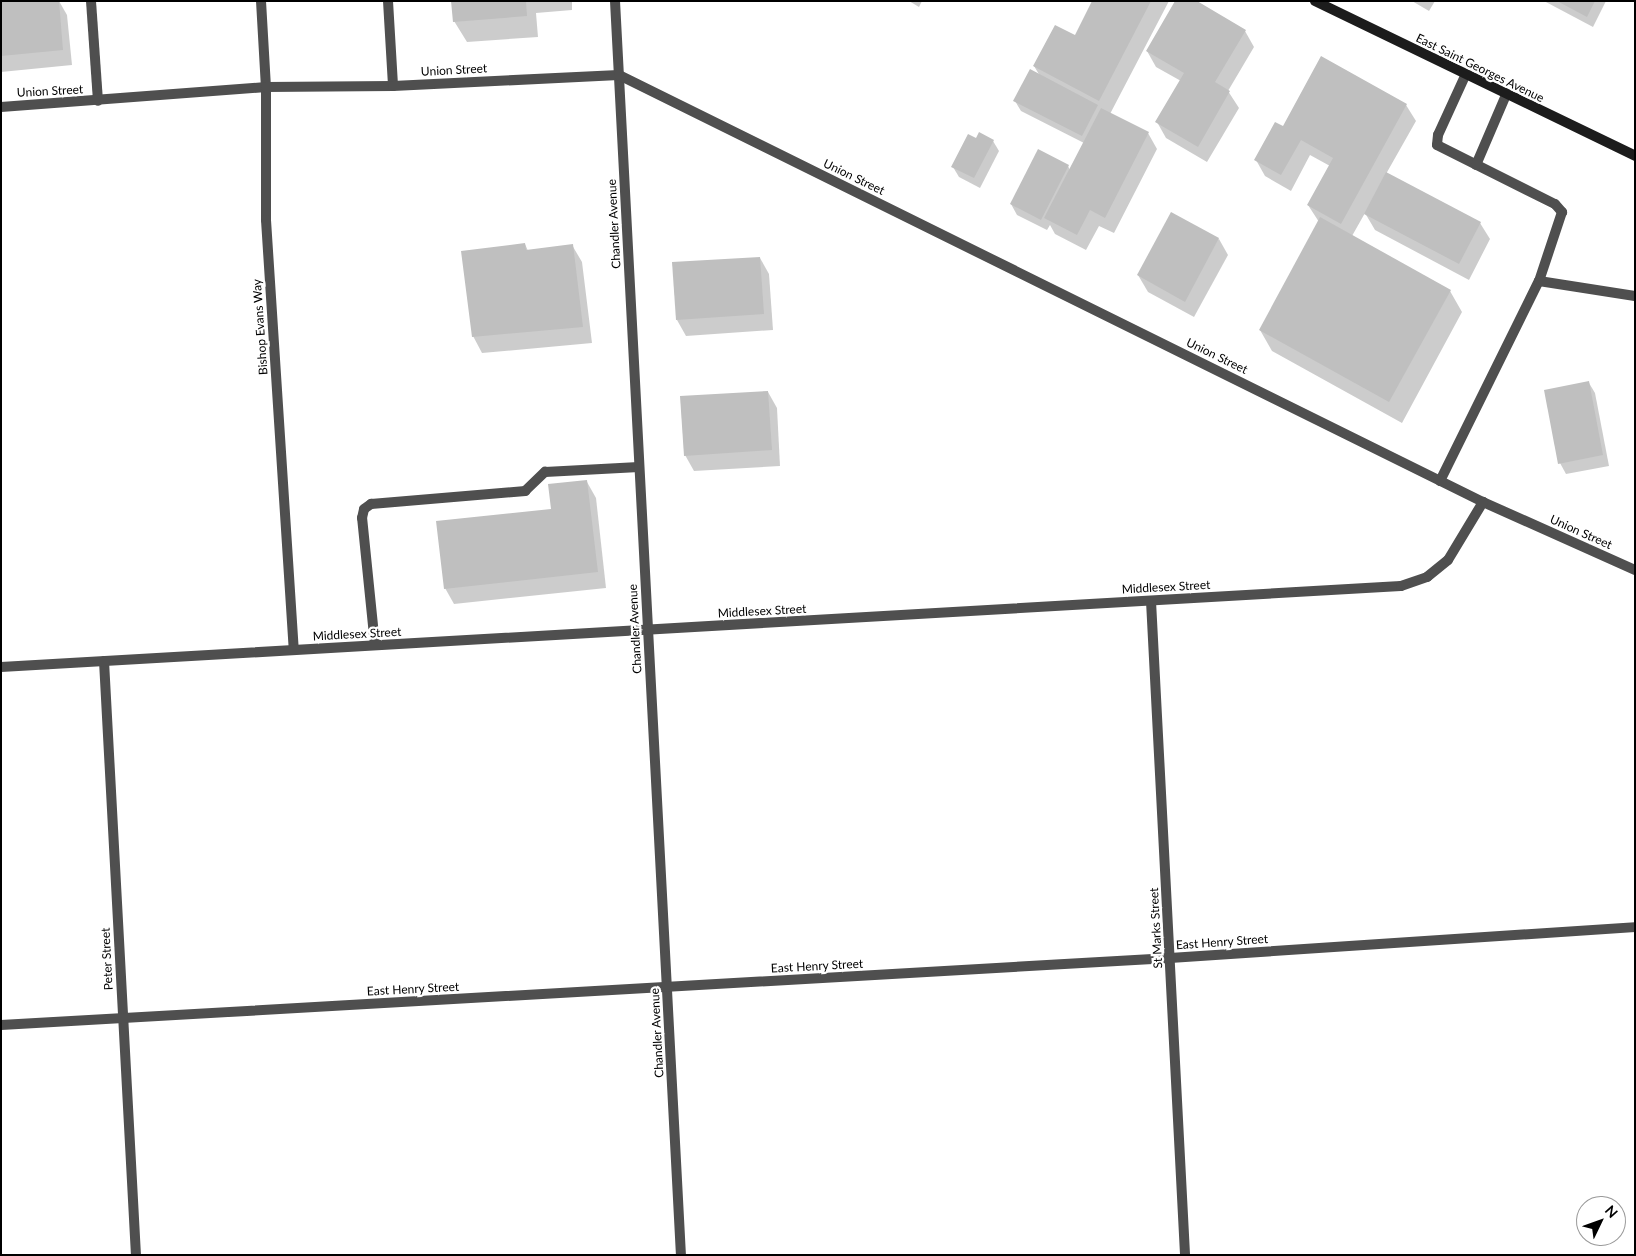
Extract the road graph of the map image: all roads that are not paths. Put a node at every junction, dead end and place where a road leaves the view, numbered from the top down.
1 (91, 1) edge
2 (261, 1) edge
3 (388, 1) edge
4 (615, 1) edge
5 (1315, 1) edge
6 (619, 75) junction
7 (1464, 76) junction
8 (393, 86) junction
9 (266, 87) junction
10 (1506, 95) junction
11 (98, 101) junction
12 (1, 106) edge
13 (1635, 156) edge
14 (1476, 165) junction
15 (1539, 282) junction
16 (1635, 296) edge
17 (639, 467) junction
18 (1440, 481) junction
19 (1483, 502) junction
20 (1635, 570) edge
21 (1151, 601) junction
22 (648, 630) junction
23 (375, 646) junction
24 (294, 650) junction
25 (104, 661) junction
26 (1, 667) edge
27 (1635, 927) edge
28 (1170, 958) junction
29 (667, 987) junction
30 (123, 1018) junction
31 (1, 1025) edge
32 (136, 1255) edge
33 (681, 1255) edge
34 (1185, 1255) edge

1 - 11 street
2 - 9 street, Bishop Evans Way
3 - 8 street
4 - 6 street, Chandler Avenue
5 - 7 main road, East Saint Georges Avenue
6 - 8 street, Union Street
6 - 17 street, Chandler Avenue
6 - 18 street, Union Street
7 - 10 main road, East Saint Georges Avenue
7 - 14 street
8 - 9 street, Union Street
9 - 11 street, Union Street
9 - 24 street, Bishop Evans Way
10 - 13 main road, East Saint Georges Avenue
10 - 14 street
11 - 12 street, Union Street
14 - 15 street
15 - 16 street
15 - 18 street
17 - 22 street, Chandler Avenue
17 - 23 street
18 - 19 street, Union Street
19 - 20 street, Union Street
19 - 21 street, Middlesex Street
21 - 22 street, Middlesex Street
21 - 28 street, St Marks Street
22 - 23 street, Middlesex Street
22 - 29 street, Chandler Avenue
23 - 24 street, Middlesex Street
24 - 25 street, Middlesex Street
25 - 26 street, Middlesex Street
25 - 30 street, Peter Street
27 - 28 street, East Henry Street
28 - 29 street, East Henry Street
28 - 34 street, St Marks Street
29 - 30 street, East Henry Street
29 - 33 street, Chandler Avenue
30 - 31 street, East Henry Street
30 - 32 street, Peter Street

